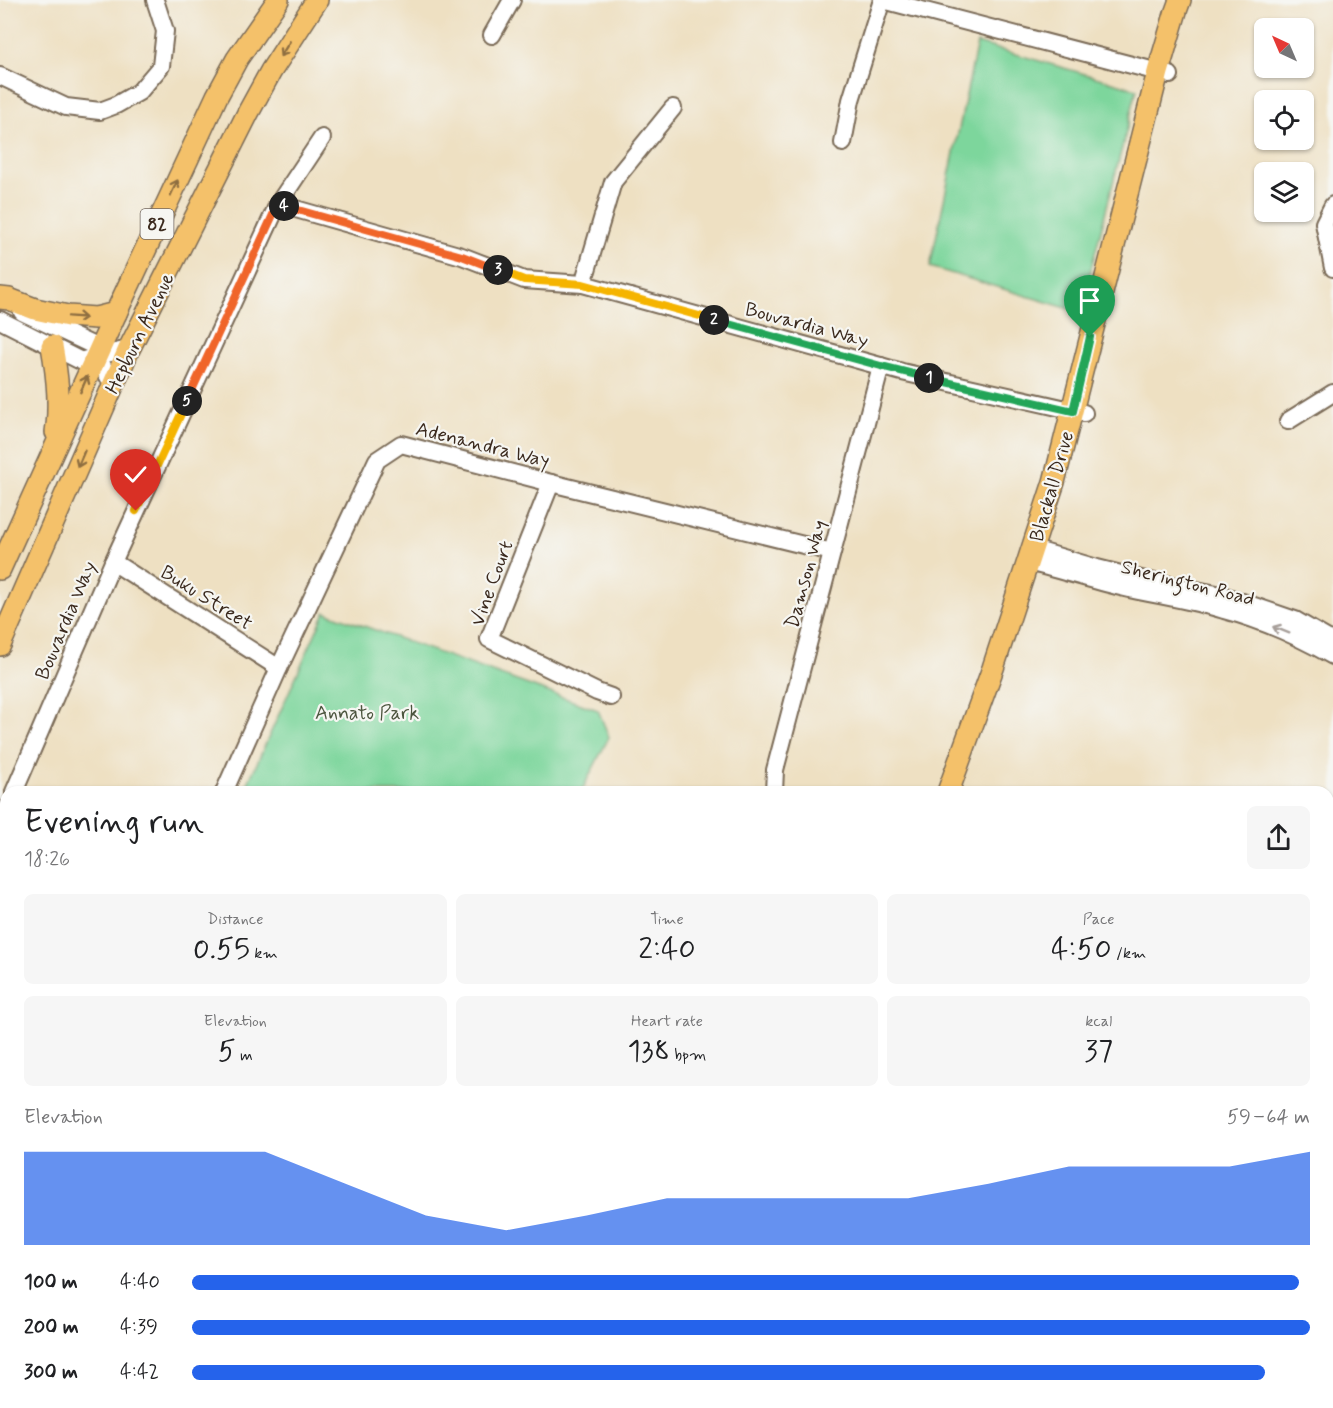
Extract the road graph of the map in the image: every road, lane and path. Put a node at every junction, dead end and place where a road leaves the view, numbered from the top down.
1 (155, 0) edge
2 (278, 0) edge
3 (317, 0) edge
4 (512, 0) edge
5 (882, 0) edge
6 (1180, 0) edge
7 (1192, 0) edge
8 (492, 35) dead end
9 (1164, 73) junction
10 (0, 76) edge
11 (673, 108) dead end
12 (322, 138) dead end
13 (843, 143) dead end
14 (278, 204) junction
15 (1333, 205) edge
16 (1333, 268) edge
17 (583, 284) junction
18 (0, 300) edge
19 (116, 313) junction
20 (0, 320) edge
21 (52, 346) junction
22 (129, 349) junction
23 (97, 356) junction
24 (881, 366) junction
25 (113, 386) junction
26 (1333, 393) edge
27 (1078, 412) junction
28 (1288, 421) dead end
29 (51, 456) junction
30 (551, 483) junction
31 (832, 552) junction
32 (1036, 557) junction
33 (113, 562) junction
34 (0, 569) edge
35 (1333, 642) edge
36 (0, 645) edge
37 (1333, 656) edge
38 (279, 668) junction
39 (611, 697) dead end
40 (17, 786) edge
41 (227, 786) edge
42 (774, 786) edge
43 (950, 786) edge
44 (964, 786) edge

1 - 10 street
19 -> 2 main road, Hepburn Avenue / 82
3 -> 22 main road, Hepburn Avenue / 82
4 - 8 street
5 - 9 street
5 - 13 street
6 - 9 main road, Blackall Drive
7 - 9 main road, Blackall Drive
9 - 27 main road, Blackall Drive
11 - 17 street
12 - 14 street, Bouvardia Way
14 - 17 street, Bouvardia Way
14 - 33 street, Bouvardia Way
15 - 16 street
17 - 24 street, Bouvardia Way
18 -> 19 main road
18 - 23 street
19 - 23 main road, Hepburn Avenue / 82
20 - 21 street
21 - 23 street
21 - 29 main road
22 - 23 street
22 - 25 main road, Hepburn Avenue / 82
23 - 25 street
29 -> 23 main road, Hepburn Avenue / 82
24 - 27 street, Bouvardia Way
24 - 31 street, Damson Way
25 -> 36 main road, Hepburn Avenue / 82
26 - 28 street
27 - 32 main road, Blackall Drive
29 - 34 main road, Hepburn Avenue / 82
30 - 31 street, Adenandra Way
30 - 38 street, Adenandra Way
30 - 39 street, Vine Court
31 - 42 street, Damson Way
32 - 35 street, Sherington Road
37 -> 32 street, Sherington Road
32 - 43 main road, Blackall Drive
32 - 44 main road, Blackall Drive
33 - 38 street, Buku Street
33 - 40 street, Bouvardia Way
38 - 41 street, Adenandra Way

